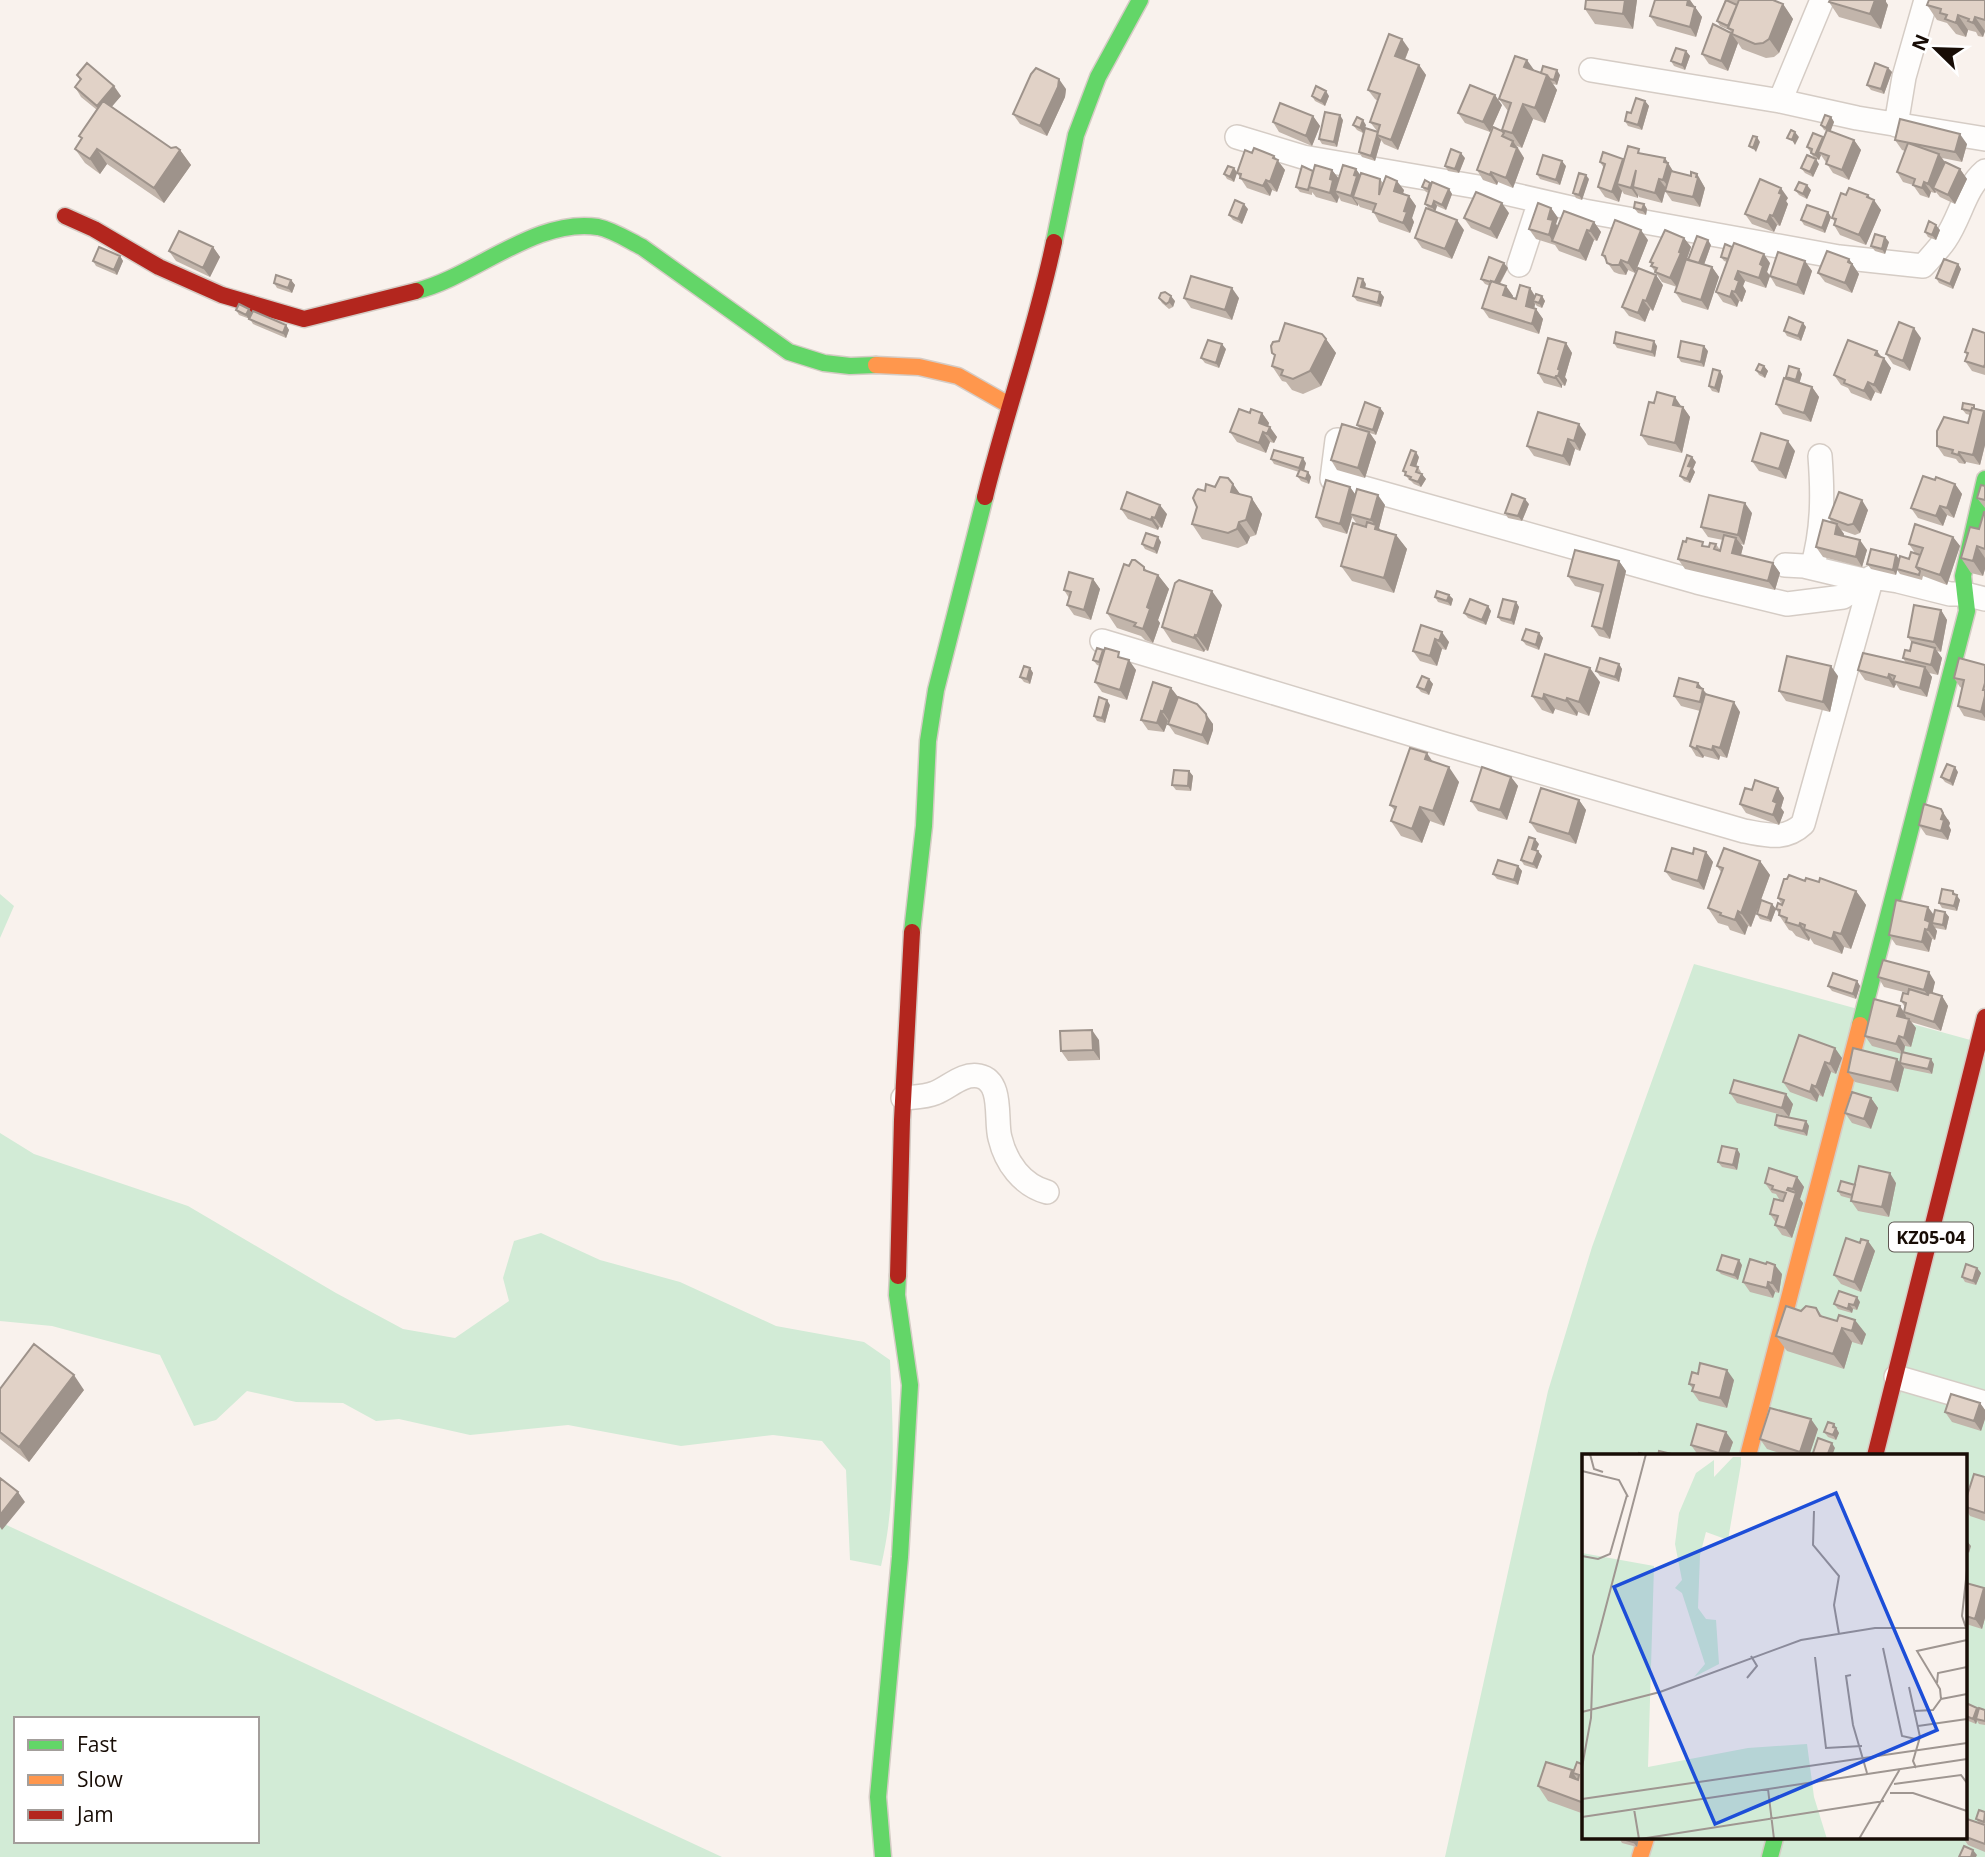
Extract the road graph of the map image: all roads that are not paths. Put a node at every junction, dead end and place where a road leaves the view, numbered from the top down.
1 (1140, 0) edge
2 (1822, 0) edge
3 (1926, 0) edge
4 (1591, 70) dead end
5 (1780, 101) junction
6 (1896, 125) junction
7 (1237, 137) dead end
8 (1985, 139) edge
9 (1985, 170) edge
10 (1540, 201) junction
11 (65, 216) dead end
12 (1519, 265) dead end
13 (1009, 405) junction
14 (1337, 440) edge
15 (1820, 456) dead end
16 (1985, 479) edge
17 (1785, 565) dead end
18 (1812, 568) junction
19 (1869, 579) junction
20 (1975, 596) edge
21 (1102, 641) dead end
22 (1985, 1017) edge
23 (903, 1098) junction
24 (1047, 1192) dead end
25 (1896, 1377) junction
26 (1985, 1403) edge
27 (1749, 1454) edge
28 (1876, 1454) edge
29 (1645, 1840) edge
30 (1774, 1840) edge
31 (883, 1857) edge
32 (1640, 1857) edge
33 (1770, 1857) edge

1 - 13 street
2 - 5 street
3 - 6 street
4 - 5 street
5 - 6 street
6 - 8 street
7 - 10 street
9 - 10 street
10 - 12 street
11 - 13 street
13 - 23 street
14 - 19 street
15 - 18 street
16 - 20 street
17 - 18 street
18 - 19 street
19 - 20 street
19 - 21 street
20 - 27 street
22 - 25 street, KZ05-04
23 - 24 street
23 - 31 street
25 - 26 street
25 - 28 street, KZ05-04
29 - 32 street
30 - 33 street

